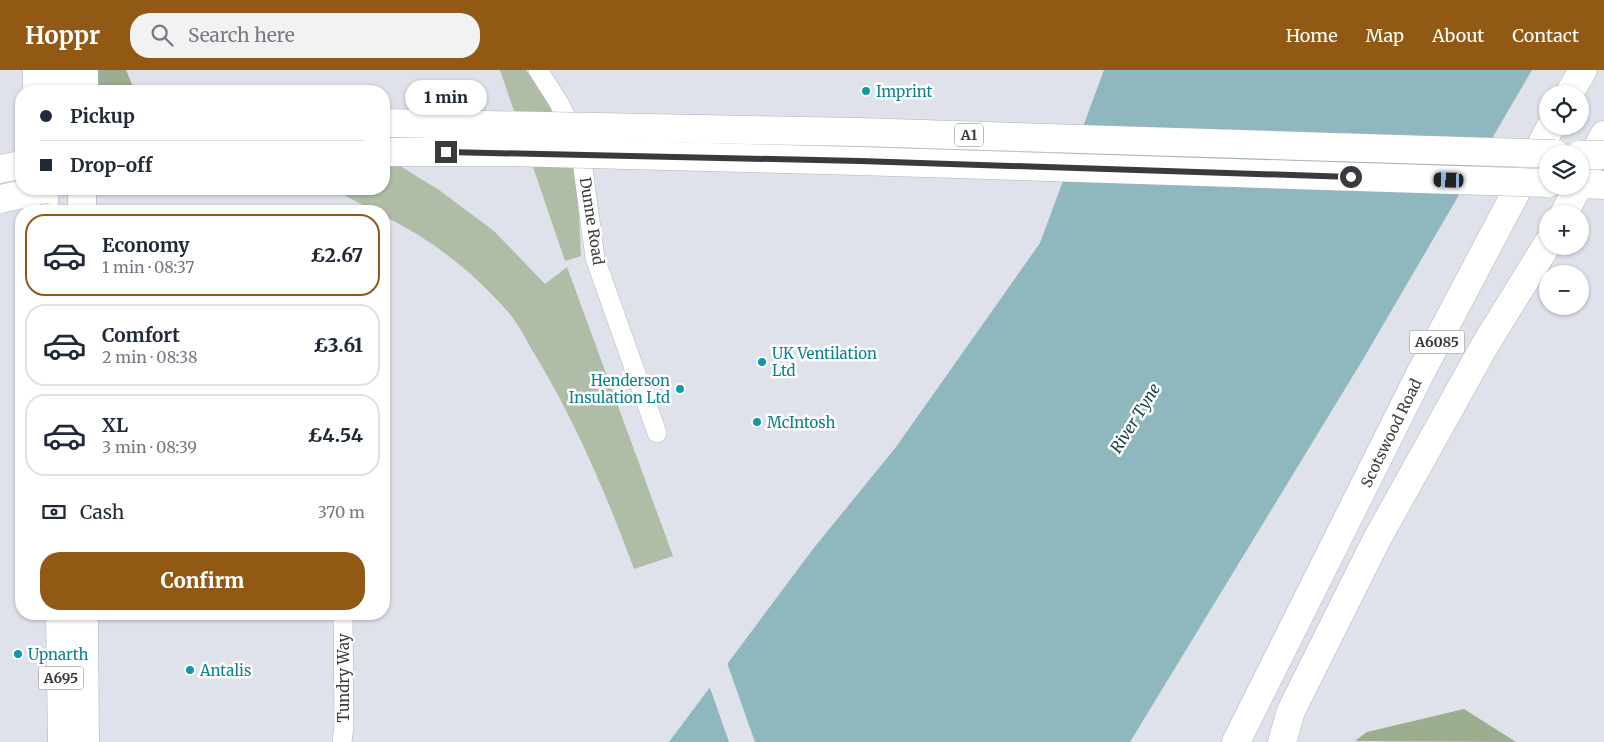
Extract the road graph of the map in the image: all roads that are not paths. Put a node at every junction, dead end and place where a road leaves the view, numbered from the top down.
1 (37, 70) edge
2 (59, 70) edge
3 (84, 70) edge
4 (538, 70) edge
5 (1583, 70) edge
6 (37, 85) edge
7 (58, 85) edge
8 (84, 85) edge
9 (1574, 85) edge
10 (390, 123) edge
11 (1546, 135) edge
12 (1604, 136) edge
13 (390, 152) edge
14 (1539, 154) edge
15 (1589, 154) edge
16 (1604, 155) edge
17 (15, 165) edge
18 (1589, 165) edge
19 (0, 169) edge
20 (1539, 183) edge
21 (1589, 184) edge
22 (1604, 185) edge
23 (18, 195) edge
24 (0, 199) edge
25 (1541, 255) edge
26 (657, 433) dead end
27 (60, 620) edge
28 (84, 620) edge
29 (343, 620) edge
30 (62, 742) edge
31 (85, 742) edge
32 (342, 742) edge
33 (1236, 742) edge
34 (1282, 742) edge

1 - 6 main road
2 - 7 main road
3 - 8 main road
4 - 26 street, Dunne Road
5 - 9 main road
10 - 14 main road, A1, bridge
11 - 33 main road, Scotswood Road / A6085
12 - 18 main road
13 - 20 main road, A1, bridge
15 - 16 main road, bridge
17 - 19 main road
21 - 22 main road
23 - 24 main road, bridge
25 - 34 main road, A6085
27 - 30 main road, A695
28 - 31 main road, A695
29 - 32 street, Tundry Way

